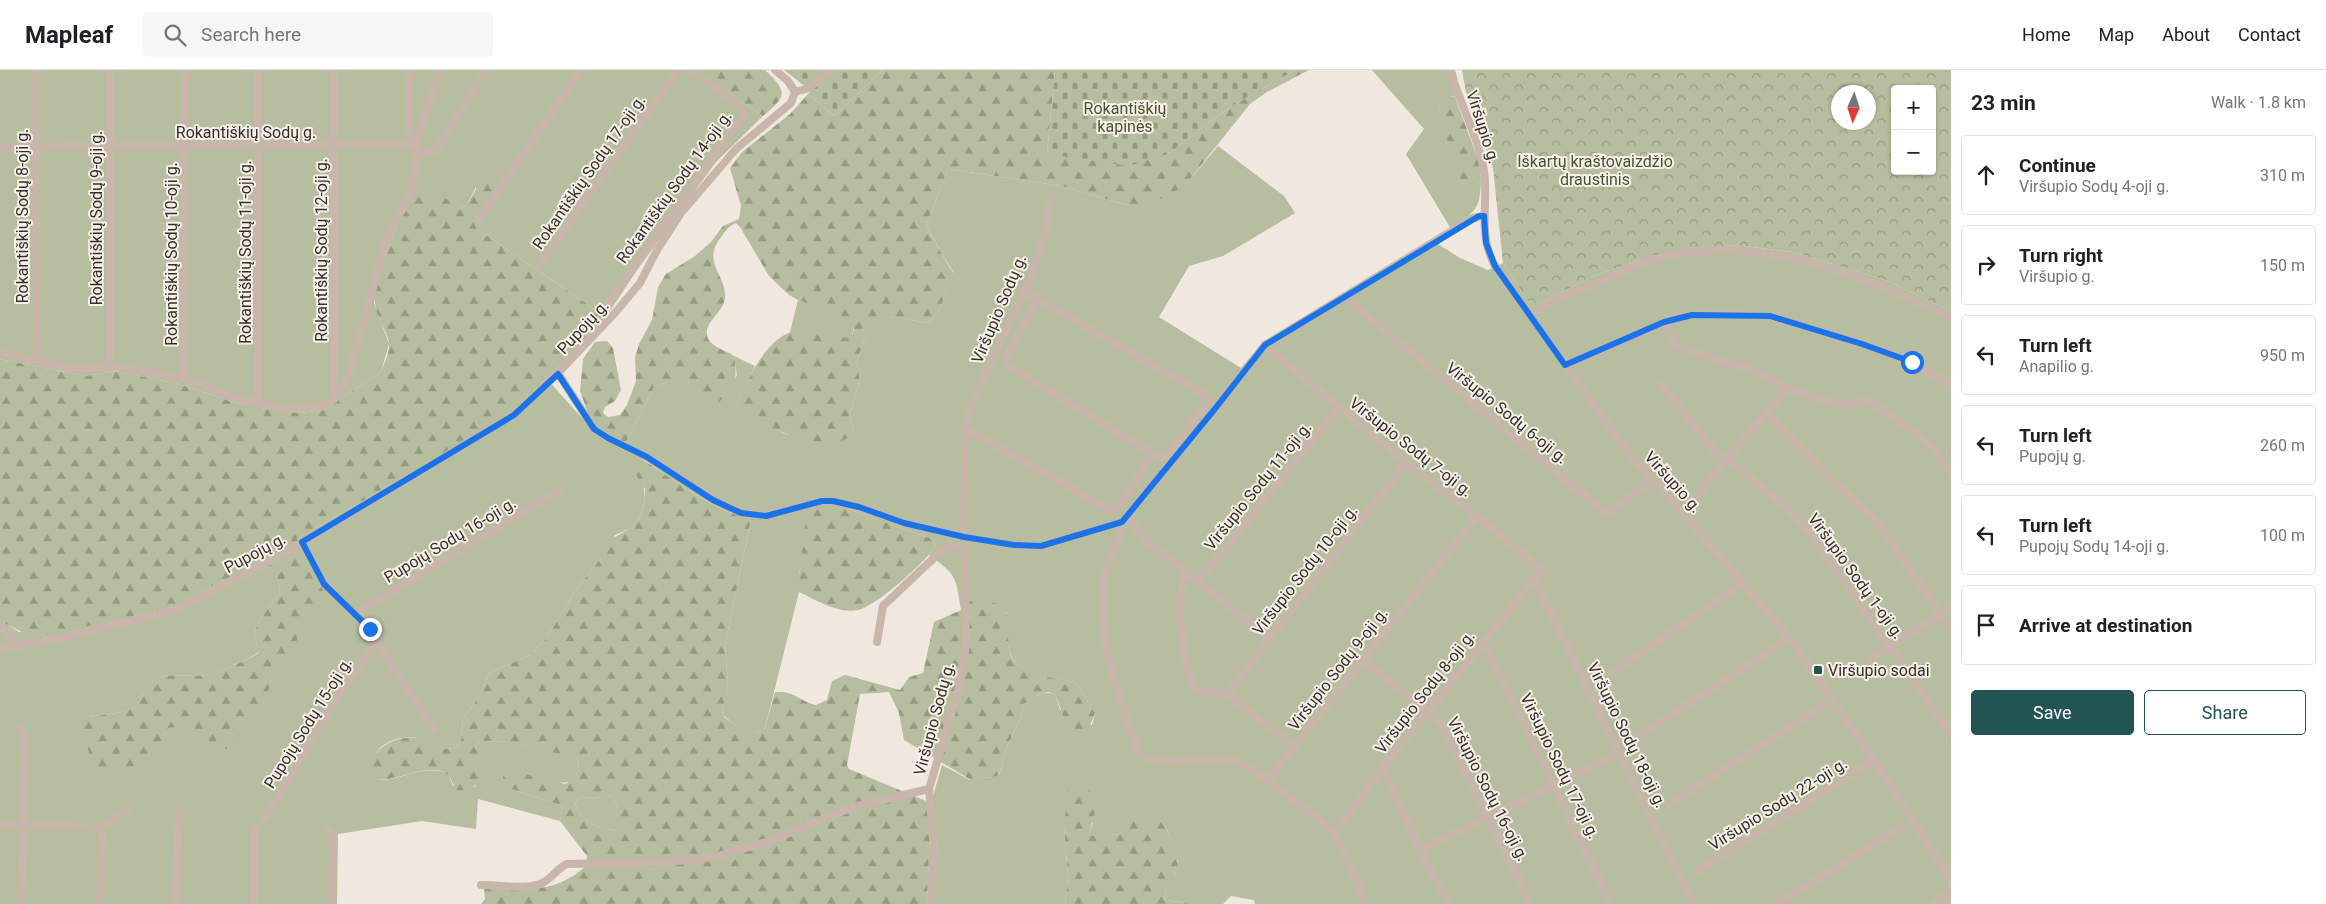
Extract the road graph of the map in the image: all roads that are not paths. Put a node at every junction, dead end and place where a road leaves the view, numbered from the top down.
1 (35, 70) edge
2 (110, 70) edge
3 (185, 70) edge
4 (258, 70) edge
5 (334, 70) edge
6 (409, 70) edge
7 (439, 70) edge
8 (486, 70) edge
9 (582, 70) edge
10 (678, 70) edge
11 (690, 70) edge
12 (775, 70) edge
13 (831, 70) edge
14 (1451, 70) edge
15 (795, 92) junction
16 (412, 143) junction
17 (334, 145) junction
18 (109, 146) junction
19 (185, 146) junction
20 (0, 147) edge
21 (36, 147) junction
22 (259, 147) junction
23 (417, 153) junction
24 (1051, 197) dead end
25 (1484, 216) junction
26 (478, 221) dead end
27 (539, 266) dead end
28 (1025, 292) junction
29 (1345, 297) junction
30 (1038, 299) junction
31 (604, 309) dead end
32 (1530, 315) junction
33 (1951, 317) edge
34 (1664, 322) junction
35 (1265, 345) junction
36 (0, 353) edge
37 (37, 362) junction
38 (1565, 365) junction
39 (110, 366) junction
40 (558, 374) junction
41 (184, 378) junction
42 (1662, 384) dead end
43 (1951, 385) edge
44 (1787, 389) junction
45 (334, 399) junction
46 (258, 403) junction
47 (1339, 408) junction
48 (1767, 414) junction
49 (965, 428) junction
50 (1154, 454) junction
51 (1726, 460) junction
52 (1406, 463) junction
53 (1144, 467) junction
54 (1951, 472) edge
55 (1157, 478) junction
56 (1653, 480) junction
57 (560, 490) dead end
58 (1684, 514) junction
59 (1477, 516) junction
60 (1125, 520) junction
61 (964, 537) junction
62 (302, 542) junction
63 (964, 546) junction
64 (1542, 570) joint
65 (1185, 572) junction
66 (1534, 578) junction
67 (1198, 582) junction
68 (1743, 583) junction
69 (1951, 608) edge
70 (355, 614) junction
71 (1941, 614) junction
72 (0, 626) edge
73 (1951, 629) edge
74 (1269, 638) junction
75 (1790, 638) junction
76 (1483, 641) junction
77 (877, 642) dead end
78 (377, 643) junction
79 (14, 646) junction
80 (1890, 646) junction
81 (0, 648) edge
82 (1870, 659) dead end
83 (1362, 660) junction
84 (1613, 672) dead end
85 (1227, 694) junction
86 (1824, 705) dead end
87 (1428, 711) junction
88 (19, 727) dead end
89 (434, 730) dead end
90 (1951, 734) edge
91 (1634, 739) dead end
92 (1294, 747) junction
93 (1620, 753) junction
94 (1874, 760) junction
95 (1383, 767) junction
96 (1268, 780) junction
97 (1554, 785) junction
98 (929, 789) junction
99 (1669, 805) dead end
100 (128, 809) dead end
101 (179, 810) dead end
102 (1488, 817) junction
103 (265, 819) dead end
104 (0, 825) edge
105 (24, 825) junction
106 (102, 827) junction
107 (1902, 827) dead end
108 (254, 828) dead end
109 (328, 831) dead end
110 (1334, 834) junction
111 (1420, 850) junction
112 (1698, 871) dead end
113 (1951, 880) edge
114 (481, 885) dead end
115 (1951, 890) edge
116 (22, 904) edge
117 (100, 904) edge
118 (176, 904) edge
119 (254, 904) edge
120 (332, 904) edge
121 (931, 904) edge
122 (1366, 904) edge
123 (1449, 904) edge
124 (1528, 904) edge
125 (1611, 904) edge
126 (1693, 904) edge
127 (1777, 904) edge
128 (1935, 904) edge

1 - 21 street, Rokantiškių Sodų 8-oji g.
2 - 18 street, Rokantiškių Sodų 9-oji g.
3 - 19 street, Rokantiškių Sodų 10-oji g.
4 - 22 street, Rokantiškių Sodų 11-oji g.
5 - 17 street, Rokantiškių Sodų 12-oji g.
6 - 16 street
7 - 16 street
8 - 23 street
9 - 26 street
10 - 27 street, Rokantiškių Sodų 17-oji g.
11 - 31 street, Rokantiškių Sodų 14-oji g.
12 - 15 street
13 - 15 street
14 - 25 street, Viršupio g.
15 - 40 street, Pupojų g.
16 - 17 street, Rokantiškių Sodų g.
16 - 23 street
17 - 22 street, Rokantiškių Sodų g.
17 - 45 street, Rokantiškių Sodų 12-oji g.
18 - 19 street, Rokantiškių Sodų g.
18 - 21 street, Rokantiškių Sodų g.
18 - 39 street, Rokantiškių Sodų 9-oji g.
19 - 22 street, Rokantiškių Sodų g.
19 - 41 street, Rokantiškių Sodų 10-oji g.
20 - 21 street, Rokantiškių Sodų g.
21 - 37 street, Rokantiškių Sodų 8-oji g.
22 - 46 street, Rokantiškių Sodų 11-oji g.
23 - 45 street
24 - 28 street, Viršupio Sodų g.
25 - 29 street
25 - 32 street, Viršupio g.
28 - 30 street
28 - 49 street, Viršupio Sodų g.
29 - 35 street
29 - 56 street, Viršupio Sodų 6-oji g.
30 - 50 street
30 - 50 street
32 - 33 street
32 - 38 street, Viršupio g.
34 - 38 street
34 - 43 street
34 - 44 street
35 - 47 street, Viršupio Sodų 7-oji g.
35 - 55 street
36 - 37 street
37 - 39 street
38 - 56 street, Viršupio g.
39 - 41 street
40 - 61 street
40 - 62 street, Pupojų g.
41 - 46 street
42 - 51 street, Viršupio Sodų 1-oji g.
44 - 48 street
44 - 54 street
45 - 46 street
47 - 52 street, Viršupio Sodų 7-oji g.
47 - 67 street, Viršupio Sodų 11-oji g.
48 - 51 street
48 - 71 street
49 - 53 street
49 - 61 street, Viršupio Sodų g.
50 - 53 street
51 - 58 street
51 - 80 street, Viršupio Sodų 1-oji g.
52 - 59 street, Viršupio Sodų 7-oji g.
52 - 74 street, Viršupio Sodų 10-oji g.
53 - 55 street
55 - 60 street
56 - 58 street, Viršupio g.
57 - 70 street, Pupojų Sodų 16-oji g.
58 - 68 street, Viršupio g.
59 - 64 street, Viršupio Sodų 7-oji g.
59 - 83 street, Viršupio Sodų 9-oji g.
60 - 61 street
60 - 65 street
60 - 96 street
61 - 63 street, Viršupio Sodų g.
62 - 70 street
62 - 79 street, Pupojų g.
63 - 77 street
63 - 98 street, Viršupio Sodų g.
64 - 66 street, Viršupio Sodų 8-oji g.
65 - 67 street
65 - 85 street, Viršupio Sodų 9-oji g.
66 - 76 street, Viršupio Sodų 8-oji g.
66 - 93 street, Viršupio Sodų 18-oji g.
67 - 74 street
68 - 75 street, Viršupio g.
68 - 84 street
69 - 71 street
70 - 78 street
71 - 73 street
71 - 80 street
72 - 79 street
74 - 85 street, Viršupio Sodų 10-oji g.
75 - 91 street
75 - 94 street, Viršupio g.
76 - 87 street, Viršupio Sodų 8-oji g.
76 - 97 street, Viršupio Sodų 17-oji g.
78 - 89 street
78 - 103 street, Pupojų Sodų 15-oji g.
79 - 81 street, Pupojų g.
80 - 82 street
80 - 90 street, Viršupio Sodų 1-oji g.
83 - 87 street, Viršupio Sodų 16-oji g.
83 - 92 street, Viršupio Sodų 9-oji g.
85 - 92 street, Viršupio Sodų 9-oji g.
86 - 99 street
87 - 95 street, Viršupio Sodų 8-oji g.
87 - 102 street, Viršupio Sodų 16-oji g.
88 - 105 street
92 - 96 street
93 - 97 street
93 - 126 street, Viršupio Sodų 18-oji g.
94 - 112 street, Viršupio Sodų 22-oji g.
94 - 113 street, Viršupio g.
95 - 110 street, Viršupio Sodų 8-oji g.
95 - 111 street
96 - 110 street
97 - 102 street
97 - 125 street, Viršupio Sodų 17-oji g.
98 - 114 street
98 - 121 street, Viršupio Sodų g.
100 - 106 street
101 - 118 street
102 - 111 street
102 - 124 street, Viršupio Sodų 16-oji g.
104 - 105 street
105 - 106 street
105 - 116 street
106 - 117 street
107 - 127 street
108 - 119 street
109 - 120 street
110 - 122 street
111 - 123 street
115 - 128 street

